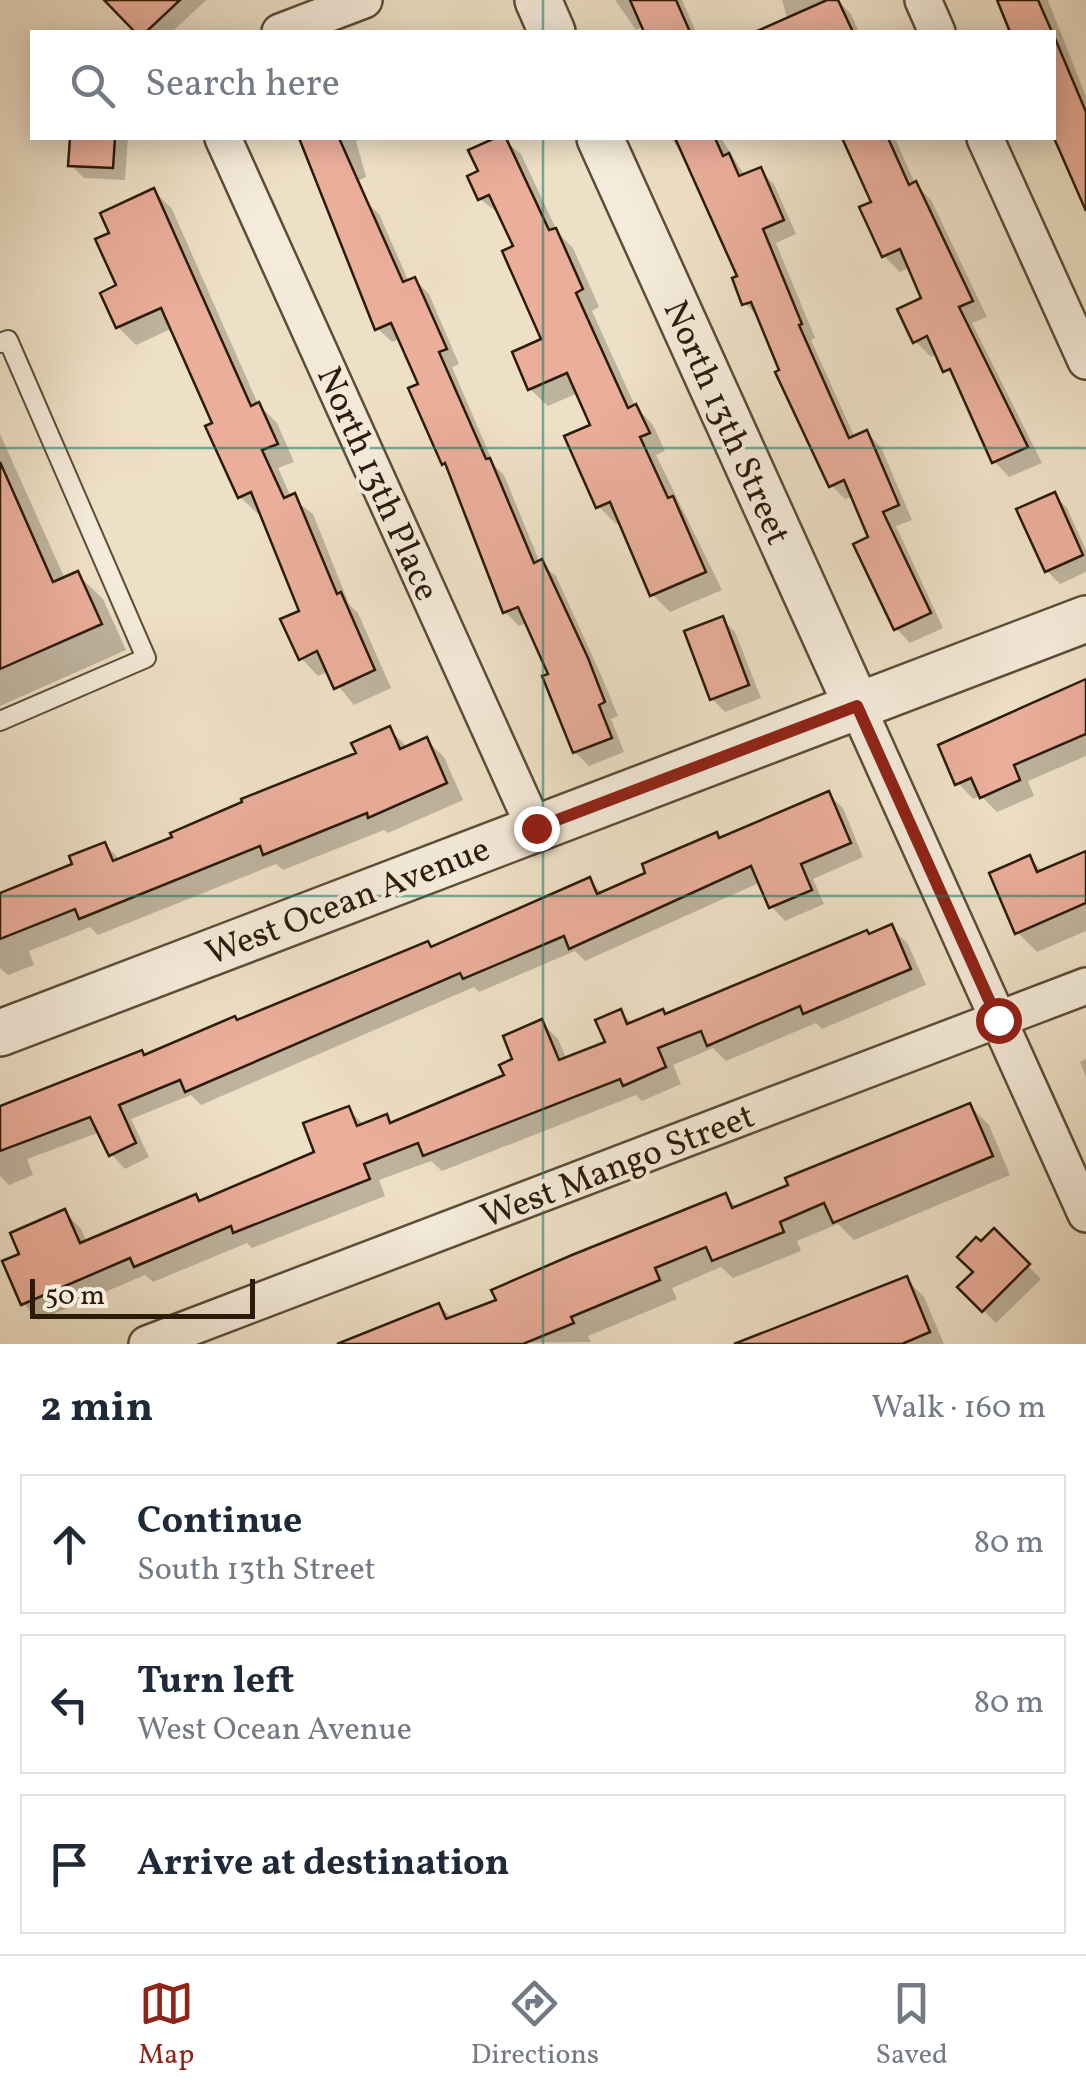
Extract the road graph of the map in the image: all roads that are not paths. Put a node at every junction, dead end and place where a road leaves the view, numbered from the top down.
1 (364, 0) edge
2 (538, 0) edge
3 (923, 0) edge
4 (285, 30) edge
5 (551, 30) edge
6 (937, 30) edge
7 (224, 140) edge
8 (601, 140) edge
9 (986, 140) edge
10 (0, 343) edge
11 (1086, 361) edge
12 (1086, 619) edge
13 (857, 706) junction
14 (0, 721) edge
15 (536, 828) junction
16 (1086, 986) edge
17 (998, 1020) junction
18 (0, 1033) edge
19 (1086, 1214) edge
20 (147, 1344) edge

1 - 4 street
2 - 5 street
3 - 6 street
7 - 15 street, North 13th Place
8 - 13 street, North 13th Street
9 - 11 street
10 - 14 lane
12 - 13 street, West Ocean Avenue
13 - 15 street, West Ocean Avenue
13 - 17 street
15 - 18 street, West Ocean Avenue
16 - 17 street, West Mango Street
17 - 19 street
17 - 20 street, West Mango Street

